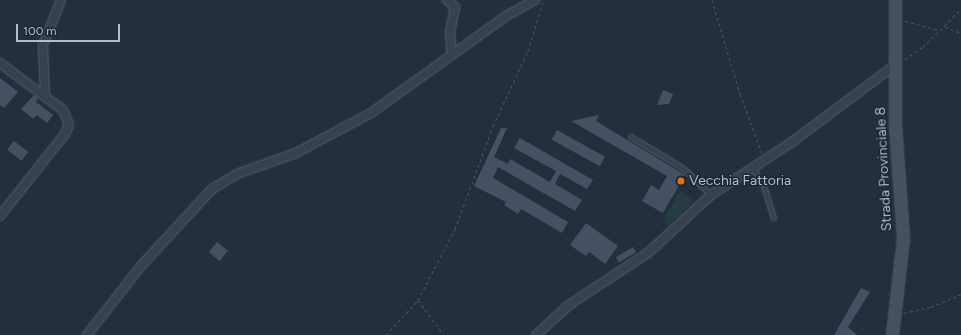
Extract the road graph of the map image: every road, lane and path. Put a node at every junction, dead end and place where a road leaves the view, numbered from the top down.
1 (61, 0) edge
2 (448, 0) edge
3 (535, 0) edge
4 (543, 0) edge
5 (712, 0) edge
6 (895, 0) edge
7 (961, 9) edge
8 (894, 19) junction
9 (944, 26) junction
10 (940, 30) junction
11 (961, 33) edge
12 (452, 55) junction
13 (0, 63) edge
14 (895, 65) junction
15 (45, 97) junction
16 (631, 137) dead end
17 (765, 160) junction
18 (753, 168) junction
19 (711, 195) junction
20 (0, 216) edge
21 (774, 218) dead end
22 (961, 294) edge
23 (418, 300) junction
24 (895, 314) junction
25 (86, 335) edge
26 (386, 335) edge
27 (444, 335) edge
28 (536, 335) edge
29 (892, 335) edge

1 - 15 street
2 - 12 street
3 - 12 street
4 - 23 path
5 - 17 path
6 - 8 main road, Strada Provinciale 8
7 - 9 path
8 - 10 path
8 - 14 main road, Strada Provinciale 8
9 - 10 path
9 - 11 path
10 - 14 path
12 - 25 street
13 - 15 street
14 - 17 street
14 - 24 main road, Strada Provinciale 8
15 - 20 street
16 - 19 lane
17 - 18 street
18 - 19 street
18 - 21 lane
19 - 28 street
22 - 24 path
23 - 26 path
23 - 27 path
24 - 29 main road, Strada Provinciale 8

